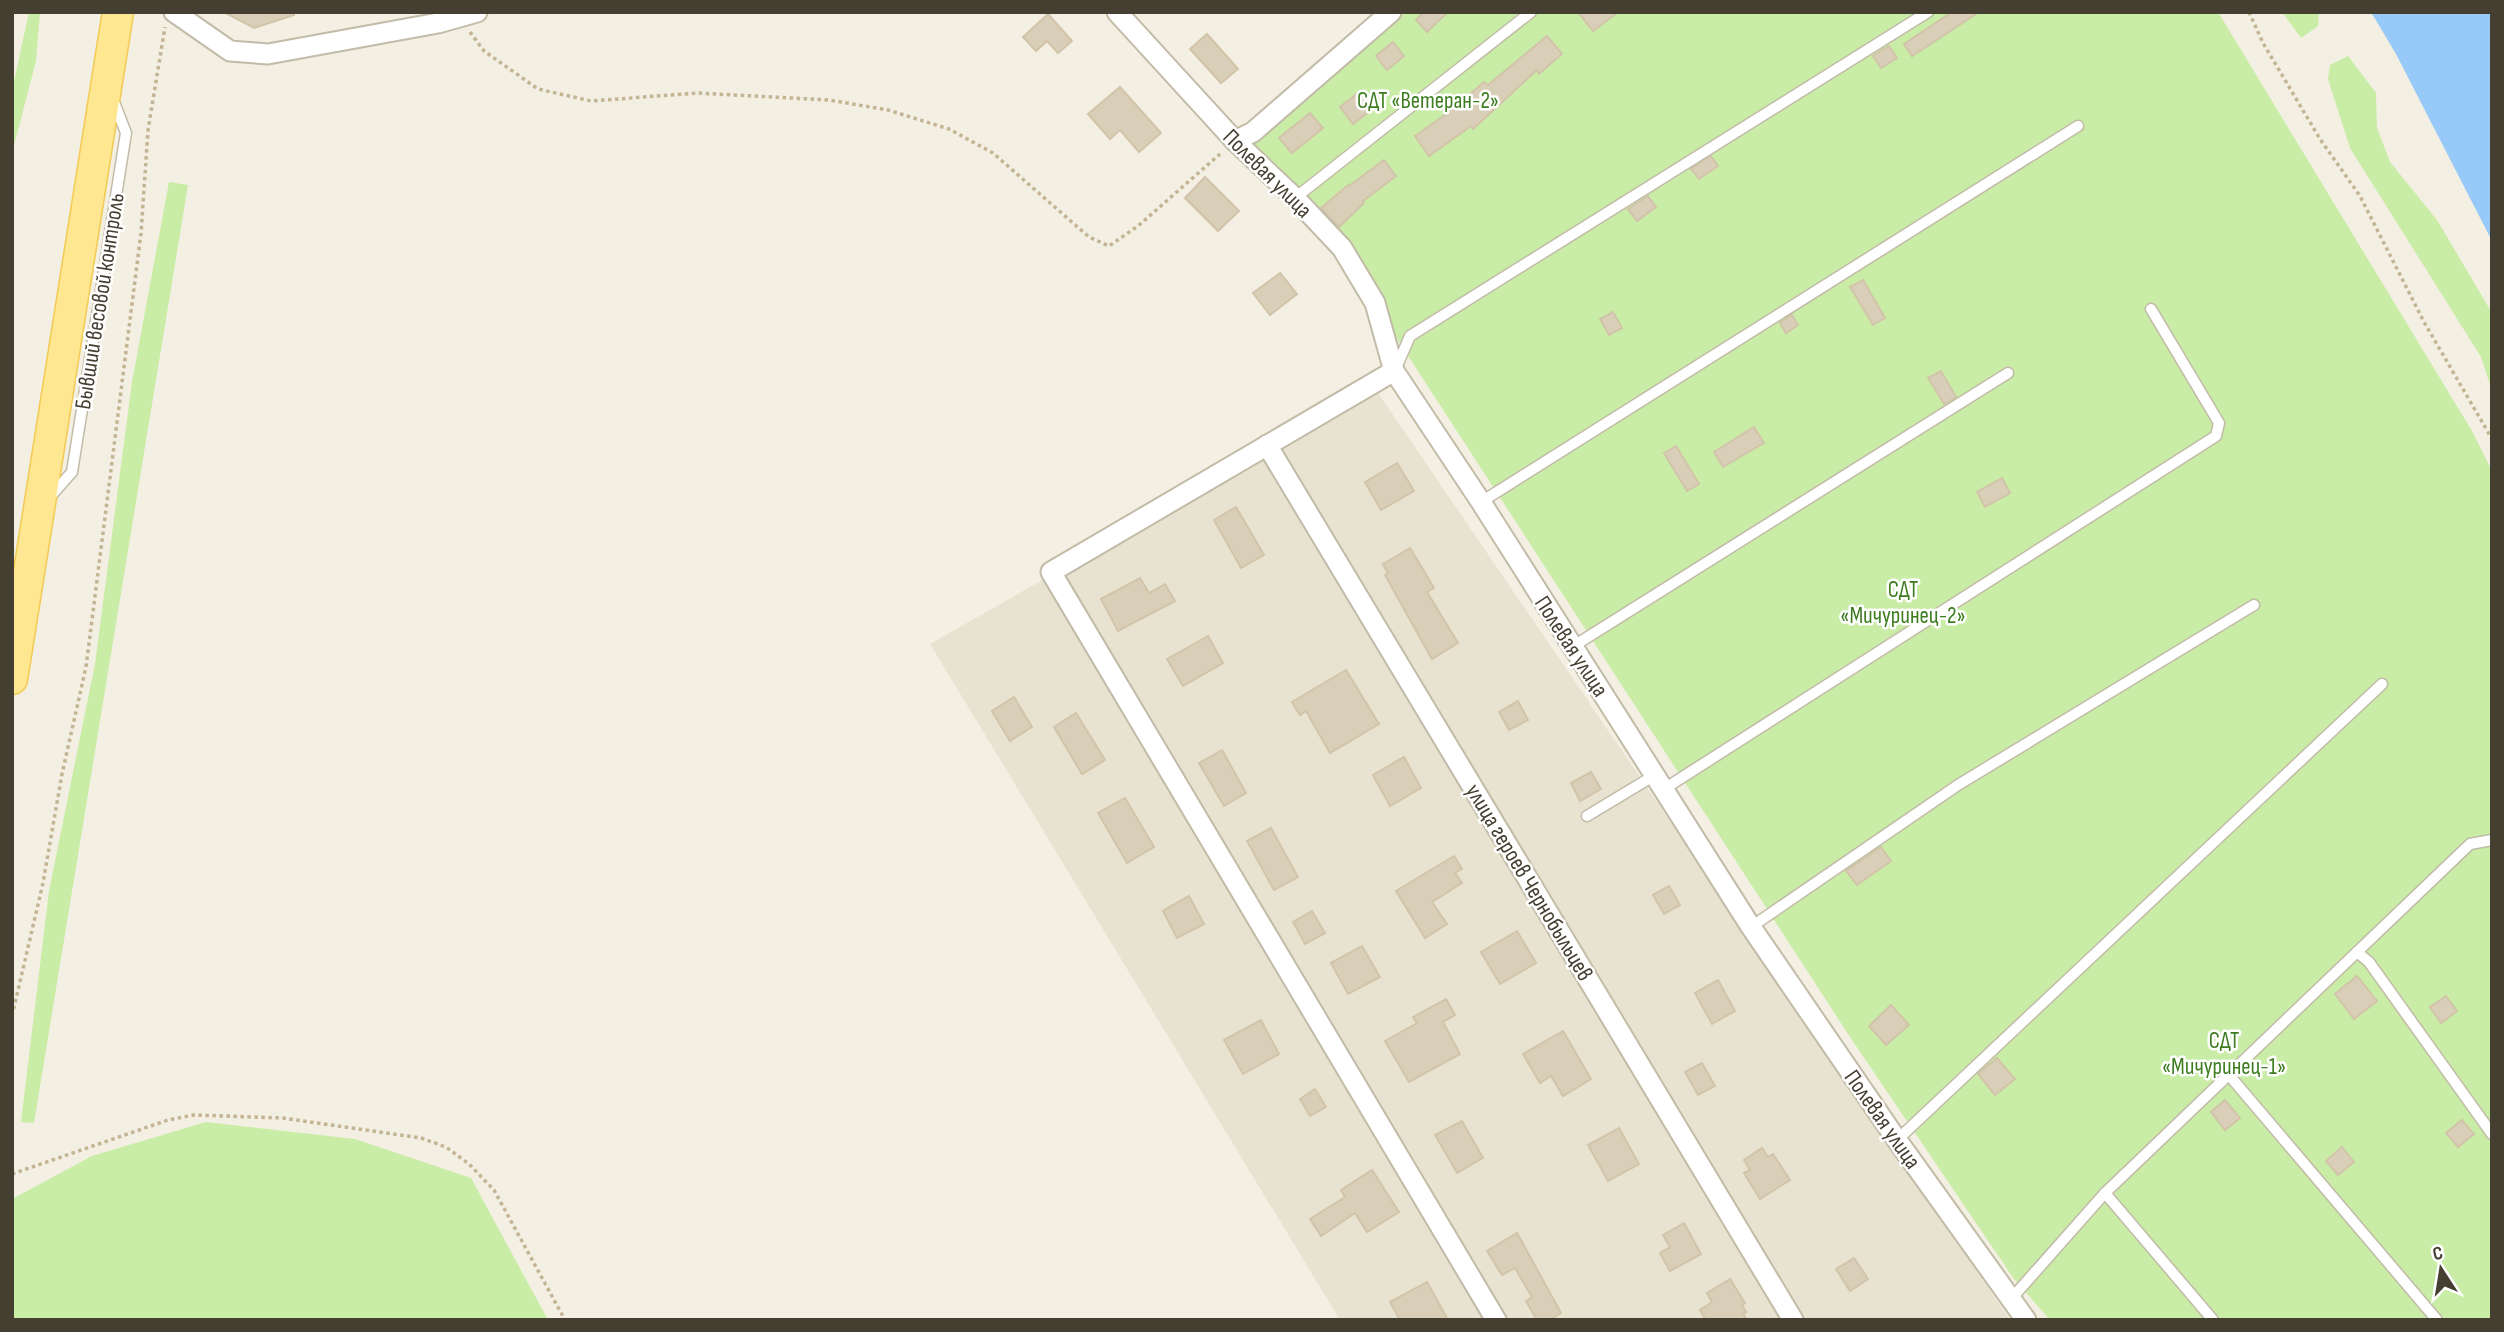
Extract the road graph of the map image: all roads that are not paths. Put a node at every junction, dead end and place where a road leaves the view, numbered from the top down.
1 (118, 12) edge
2 (1117, 12) edge
3 (1391, 12) edge
4 (1531, 12) edge
5 (1928, 12) edge
6 (468, 15) edge
7 (170, 19) edge
8 (2078, 126) dead end
9 (1235, 141) junction
10 (1294, 198) junction
11 (2151, 309) dead end
12 (1394, 371) junction
13 (2008, 373) dead end
14 (1267, 444) junction
15 (1481, 502) junction
16 (2254, 605) dead end
17 (1572, 647) junction
18 (12, 678) edge
19 (2382, 684) dead end
20 (1660, 782) junction
21 (1587, 817) dead end
22 (2492, 840) edge
23 (1751, 927) junction
24 (2357, 952) junction
25 (2229, 1075) junction
26 (2492, 1134) edge
27 (1897, 1140) junction
28 (2105, 1193) junction
29 (2012, 1298) junction
30 (1496, 1320) edge
31 (1793, 1320) edge
32 (2026, 1320) edge
33 (2213, 1320) edge
34 (2437, 1320) edge

1 - 18 main road
2 - 9 street, Полевая улица
3 - 9 street
4 - 10 lane
5 - 12 lane
6 - 7 street
8 - 15 lane
9 - 10 street, Полевая улица
10 - 12 street, Полевая улица
11 - 20 lane
12 - 14 street
12 - 15 street, Полевая улица
13 - 17 lane
14 - 30 street
14 - 31 street, улица героев Чернобыльцев
15 - 17 street, Полевая улица
16 - 23 lane
17 - 20 street, Полевая улица
19 - 27 lane
20 - 21 lane
20 - 23 street, Полевая улица
22 - 24 lane
23 - 27 street, Полевая улица
24 - 25 lane
24 - 26 lane
25 - 28 lane
25 - 34 lane
27 - 29 street, Полевая улица
28 - 29 lane
28 - 33 lane
29 - 32 street, Полевая улица

